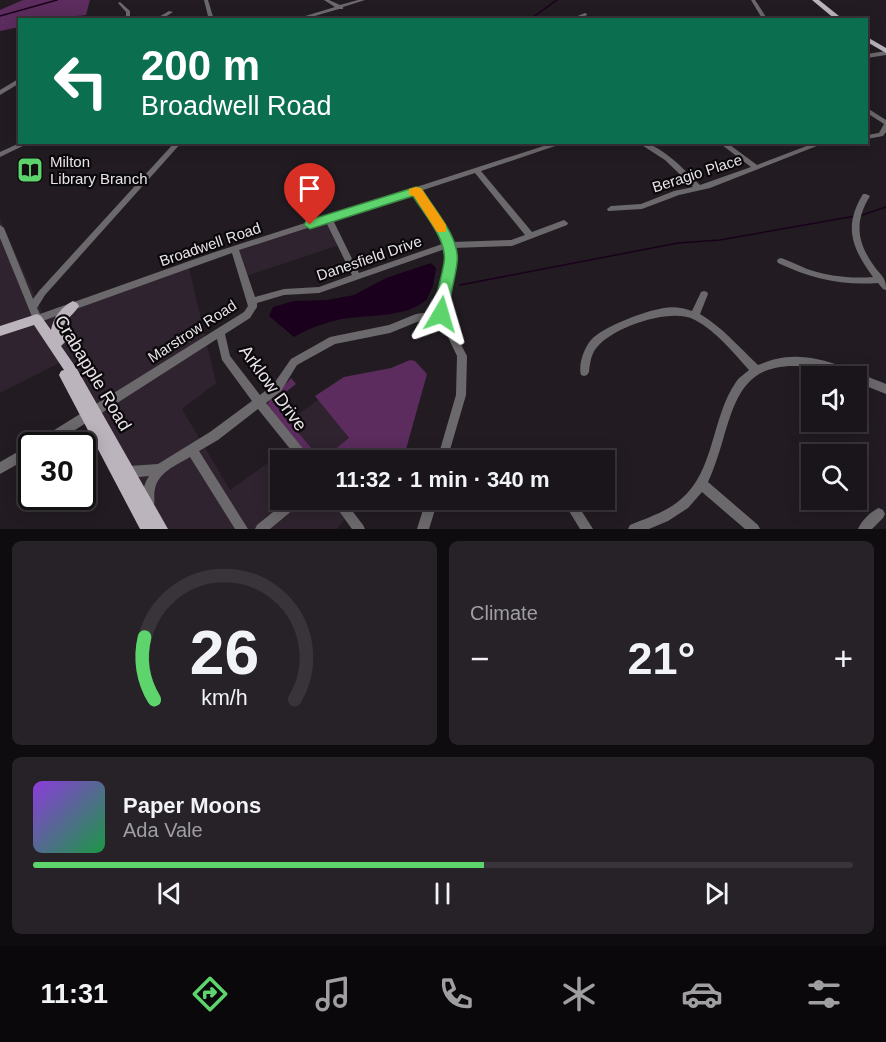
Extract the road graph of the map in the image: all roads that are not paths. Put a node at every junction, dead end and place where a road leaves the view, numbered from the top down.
1 (206, 0) edge
2 (326, 0) edge
3 (363, 0) edge
4 (753, 0) edge
5 (815, 0) edge
6 (120, 3) dead end
7 (341, 8) junction
8 (171, 12) dead end
9 (585, 14) dead end
10 (128, 18) edge
11 (162, 18) edge
12 (211, 18) edge
13 (302, 18) edge
14 (575, 18) edge
15 (765, 18) edge
16 (838, 18) edge
17 (868, 40) edge
18 (886, 52) edge
19 (868, 56) edge
20 (18, 81) edge
21 (0, 93) edge
22 (868, 111) edge
23 (886, 124) edge
24 (868, 137) edge
25 (24, 144) edge
26 (177, 144) edge
27 (558, 144) edge
28 (643, 144) edge
29 (724, 144) edge
30 (798, 144) edge
31 (819, 144) edge
32 (805, 149) junction
33 (1, 154) edge
34 (756, 168) junction
35 (477, 171) junction
36 (698, 187) junction
37 (416, 191) junction
38 (866, 196) dead end
39 (611, 209) dead end
40 (329, 219) junction
41 (564, 223) dead end
42 (0, 228) edge
43 (531, 236) junction
44 (449, 244) junction
45 (235, 249) junction
46 (781, 261) dead end
47 (357, 277) junction
48 (883, 283) edge
49 (42, 293) junction
50 (26, 294) junction
51 (704, 294) dead end
52 (252, 301) junction
53 (73, 306) junction
54 (35, 313) junction
55 (441, 314) junction
56 (695, 315) junction
57 (0, 331) edge
58 (220, 332) junction
59 (828, 366) edge
60 (755, 369) junction
61 (584, 372) dead end
62 (73, 373) junction
63 (867, 381) edge
64 (886, 389) edge
65 (257, 402) junction
66 (91, 414) junction
67 (62, 432) edge
68 (191, 449) junction
69 (297, 450) edge
70 (445, 450) edge
71 (18, 458) edge
72 (0, 468) edge
73 (159, 469) junction
74 (129, 472) junction
75 (702, 484) junction
76 (150, 508) junction
77 (284, 510) edge
78 (345, 510) edge
79 (429, 510) edge
80 (575, 511) dead end
81 (879, 514) dead end
82 (148, 529) edge
83 (160, 529) edge
84 (242, 529) edge
85 (261, 529) edge
86 (359, 529) edge
87 (423, 529) edge
88 (587, 529) edge
89 (634, 529) edge
90 (754, 529) edge
91 (864, 529) edge

1 - 12 street
2 - 7 street
3 - 7 street
4 - 15 street
5 - 16 main road
6 - 10 street
7 - 13 street
8 - 11 street
9 - 14 street
17 - 18 main road
18 - 19 street
20 - 21 street
22 - 23 street
23 - 24 street
25 - 33 street
26 - 49 street
27 - 35 street, Broadwell Road
28 - 36 street
29 - 34 street
30 - 32 street
31 - 32 street, Beragio Place
32 - 34 street, Beragio Place
34 - 36 street, Beragio Place
35 - 37 street, Broadwell Road
35 - 43 street
36 - 39 street, Beragio Place
37 - 40 street, Broadwell Road
37 - 44 street
38 - 48 street
40 - 45 street, Broadwell Road
40 - 47 street
41 - 43 street, Danesfield Drive
42 - 50 street
43 - 44 street, Danesfield Drive
44 - 47 street, Danesfield Drive
44 - 55 street
45 - 52 street, Marstrow Road
45 - 53 street, Broadwell Road
46 - 48 street
47 - 52 street, Danesfield Drive
49 - 50 street
49 - 54 street
50 - 54 street
51 - 56 street
52 - 58 street, Marstrow Road
53 - 54 street, Broadwell Road
53 - 62 main road
54 - 57 main road
54 - 62 main road, Crabapple Road
54 - 66 main road, Crabapple Road
55 - 65 street
55 - 70 street
56 - 60 street
56 - 61 street
58 - 65 street, Arklow Drive
58 - 66 street, Marstrow Road
59 - 60 street
60 - 75 street
62 - 66 main road, Crabapple Road
63 - 64 street
65 - 68 street
65 - 69 street, Arklow Drive
66 - 67 street, Marstrow Road
66 - 74 main road, Crabapple Road
66 - 82 main road, Crabapple Road
68 - 73 street
68 - 84 street
71 - 72 street
73 - 74 street
73 - 76 street
74 - 76 main road, Crabapple Road
75 - 89 street
75 - 90 street
76 - 83 main road, Crabapple Road
77 - 85 street
78 - 86 street
79 - 87 street
80 - 88 street
81 - 91 street

